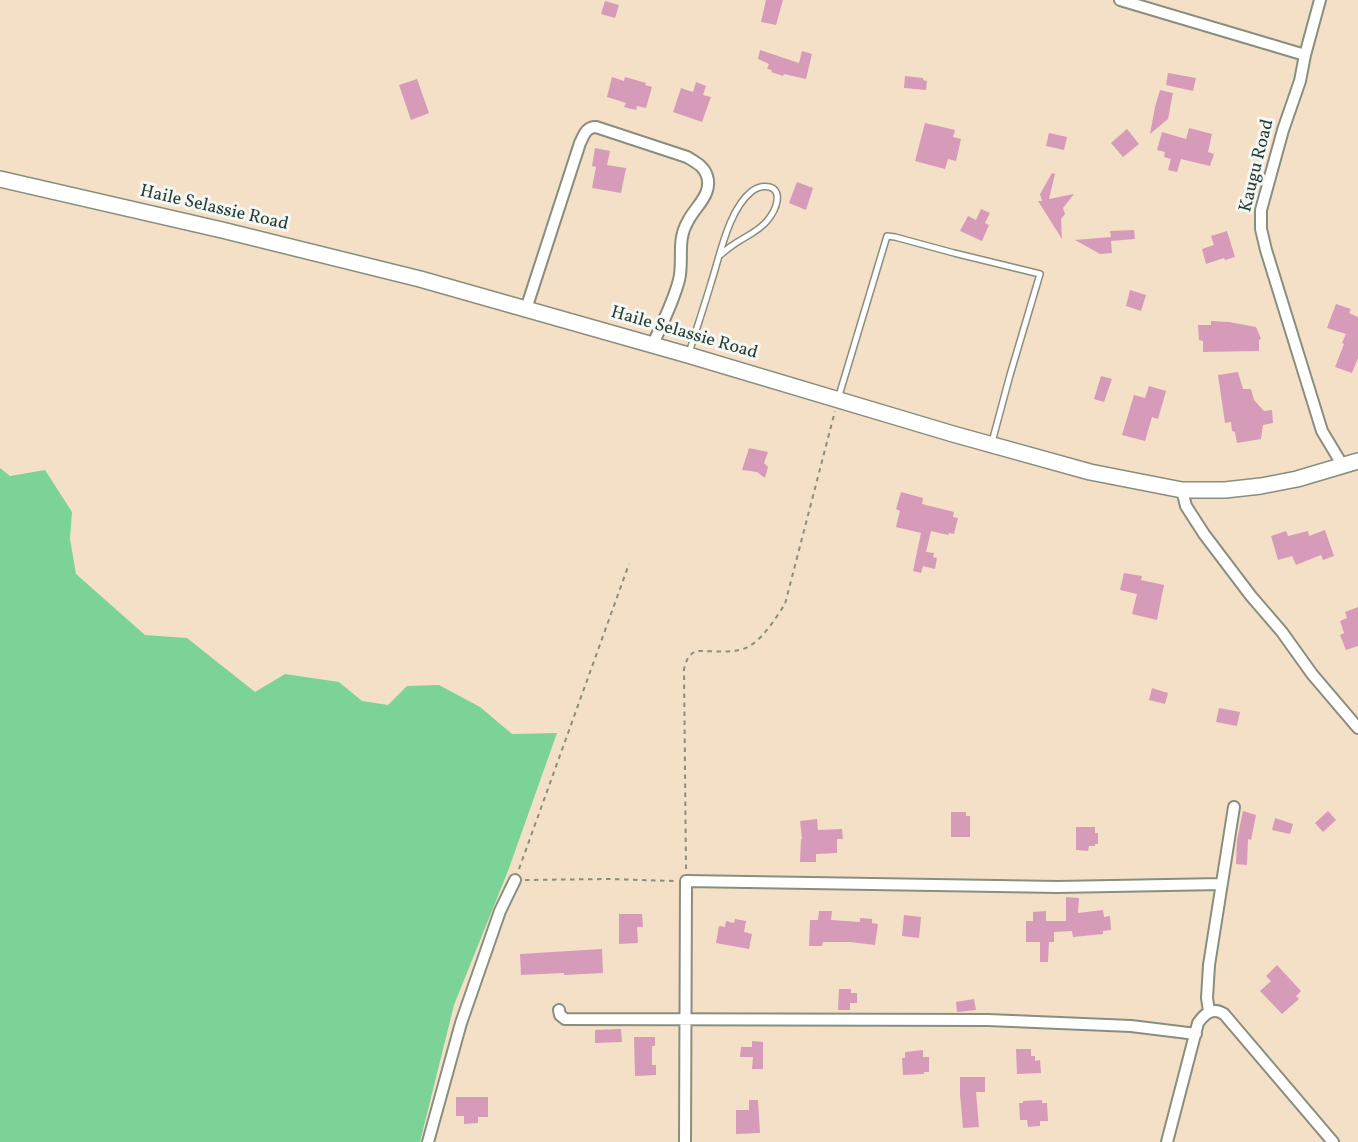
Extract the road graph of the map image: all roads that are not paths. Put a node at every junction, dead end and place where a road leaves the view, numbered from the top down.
1 (1120, 0) edge
2 (1320, 0) edge
3 (1305, 55) junction
4 (0, 179) edge
5 (719, 256) junction
6 (526, 309) junction
7 (652, 346) junction
8 (688, 355) junction
9 (838, 400) junction
10 (991, 444) junction
11 (1350, 464) edge
12 (1182, 490) junction
13 (1356, 722) edge
14 (1234, 807) dead end
15 (515, 880) road end
16 (1221, 884) junction
17 (559, 1010) dead end
18 (1209, 1011) junction
19 (686, 1020) junction
20 (1196, 1034) junction
21 (428, 1142) edge
22 (685, 1142) edge
23 (1167, 1142) edge
24 (1333, 1142) edge

1 - 3 street
2 - 3 street, Kaugu Road
3 - 11 street, Kaugu Road
4 - 6 street, Haile Selassie Road
5 - 5 lane
5 - 8 lane
6 - 7 street, Haile Selassie Road
6 - 7 street
7 - 8 street, Haile Selassie Road
8 - 9 street, Haile Selassie Road
9 - 10 street, Haile Selassie Road
9 - 10 lane
10 - 12 street, Haile Selassie Road
11 - 12 street, Haile Selassie Road
12 - 13 street
14 - 16 street
15 - 21 street
16 - 18 street
16 - 19 street
17 - 19 street
18 - 20 street
18 - 24 street
19 - 20 street
19 - 22 street
20 - 23 street

